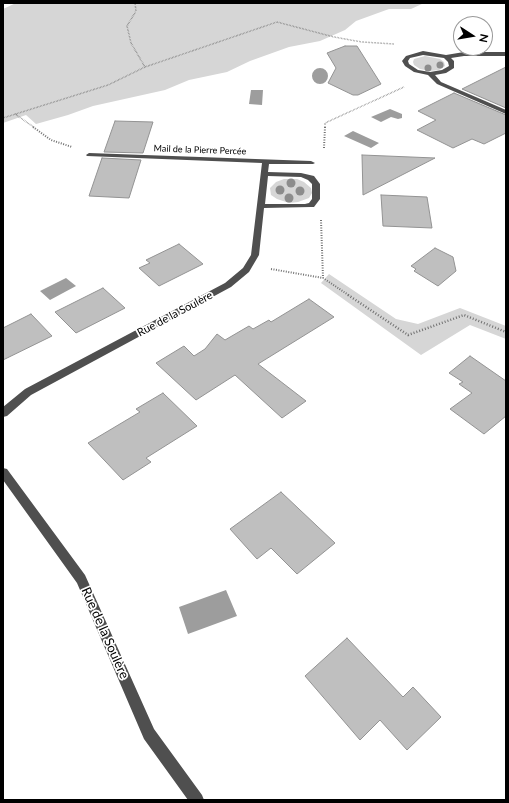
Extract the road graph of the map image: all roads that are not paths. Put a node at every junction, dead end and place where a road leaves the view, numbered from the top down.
1 (506, 54) edge
2 (446, 57) junction
3 (430, 74) junction
4 (506, 112) edge
5 (89, 154) road end
6 (266, 162) junction
7 (311, 163) dead end
8 (265, 174) junction
9 (262, 206) junction
10 (3, 414) edge
11 (3, 472) edge
12 (197, 800) edge

1 - 2 street
2 - 3 street
2 - 3 street
3 - 4 street
5 - 6 street, Mail de la Pierre Percée
6 - 7 street, Mail de la Pierre Percée
6 - 8 street, Rue de la Soulère
8 - 9 street, Rue de la Soulère
8 - 9 street
9 - 10 street, Rue de la Soulère
11 - 12 street, Rue de la Soulère

